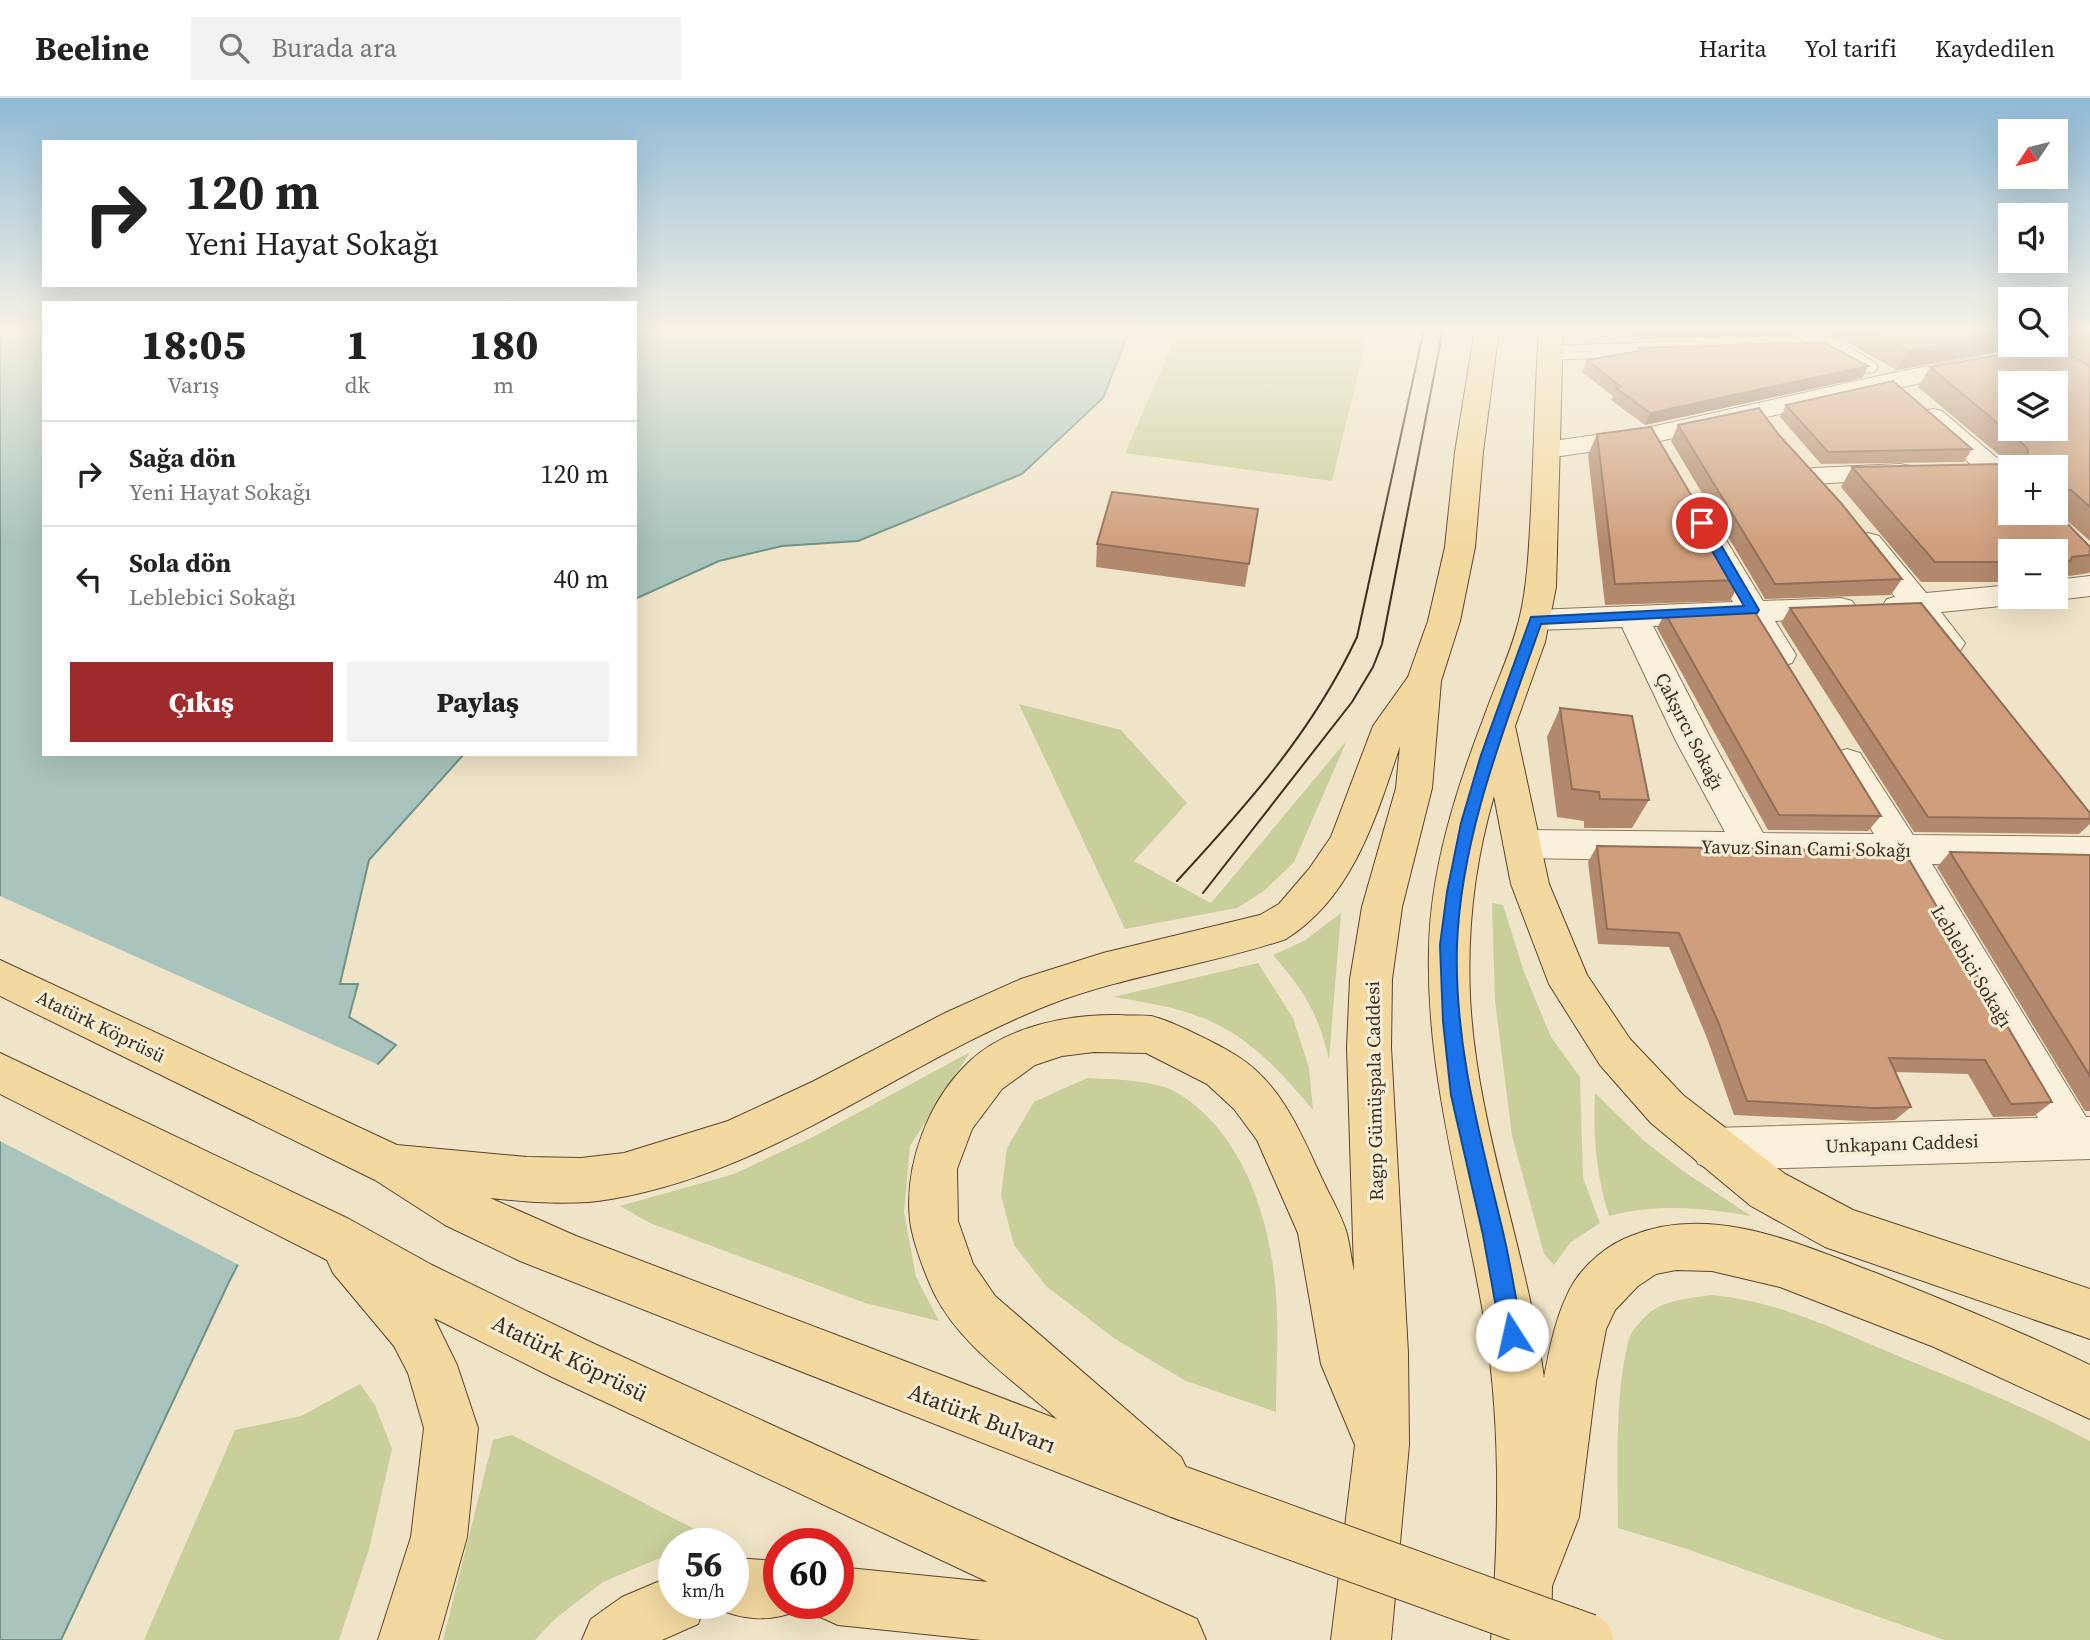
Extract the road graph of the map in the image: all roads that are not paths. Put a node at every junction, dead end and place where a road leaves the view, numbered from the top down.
1 (1476, 401) edge
2 (1549, 401) edge
3 (1826, 401) edge
4 (1915, 401) edge
5 (1775, 431) junction
6 (1651, 435) junction
7 (1547, 450) junction
8 (1671, 470) edge
9 (1922, 472) edge
10 (1960, 472) edge
11 (1998, 473) edge
12 (1814, 476) junction
13 (1998, 477) edge
14 (1698, 517) edge
15 (2090, 586) edge
16 (2068, 589) edge
17 (1998, 597) edge
18 (1919, 606) junction
19 (1753, 610) junction
20 (1632, 615) junction
21 (1536, 620) junction
22 (1965, 664) edge
23 (1794, 678) edge
24 (1424, 681) junction
25 (1499, 725) junction
26 (1830, 735) edge
27 (1522, 844) junction
28 (1751, 846) junction
29 (1903, 850) junction
30 (2090, 852) edge
31 (0, 977) edge
32 (0, 1072) edge
33 (2082, 1138) edge
34 (1714, 1149) junction
35 (391, 1166) junction
36 (332, 1236) junction
37 (2090, 1314) edge
38 (2090, 1393) edge
39 (1382, 1445) junction
40 (1179, 1492) junction
41 (1524, 1584) junction
42 (854, 1598) edge
43 (658, 1611) edge
44 (1162, 1634) edge
45 (408, 1640) edge
46 (612, 1640) edge
47 (1361, 1640) edge
48 (1521, 1640) edge
49 (1587, 1640) edge

1 - 24 main road, Ragıp Gümüşpala Caddesi
2 - 7 main road
3 - 5 street
4 - 11 street
5 - 6 street
5 - 12 street
6 - 7 street
6 - 8 street
7 - 21 main road
9 - 12 street
10 - 13 street
12 - 18 street
14 - 19 street
15 - 16 street
17 - 18 street
18 - 19 street
18 - 22 street
19 - 20 street
19 - 23 street
20 - 21 street
20 - 28 street, Çakşırcı Sokağı
21 - 25 main road
24 - 35 main road
24 - 39 main road, Ragıp Gümüşpala Caddesi
25 - 27 main road
25 - 41 main road
26 - 29 street, Leblebici Sokağı
27 - 28 street, Yavuz Sinan Cami Sokağı
27 - 34 main road
28 - 29 street, Yavuz Sinan Cami Sokağı
29 - 30 street, Yavuz Sinan Cami Sokağı
29 - 33 street, Leblebici Sokağı
31 - 35 main road, Atatürk Köprüsü
32 - 36 main road, Atatürk Köprüsü
33 - 34 street, Unkapanı Caddesi
34 - 37 main road
35 - 40 main road, Atatürk Bulvarı
36 - 44 main road, Atatürk Köprüsü
36 - 45 main road
38 - 41 main road
39 - 40 main road
39 - 47 main road, Ragıp Gümüşpala Caddesi
40 - 49 main road, Atatürk Bulvarı, bridge
41 - 48 main road
42 - 44 main road
43 - 46 main road

